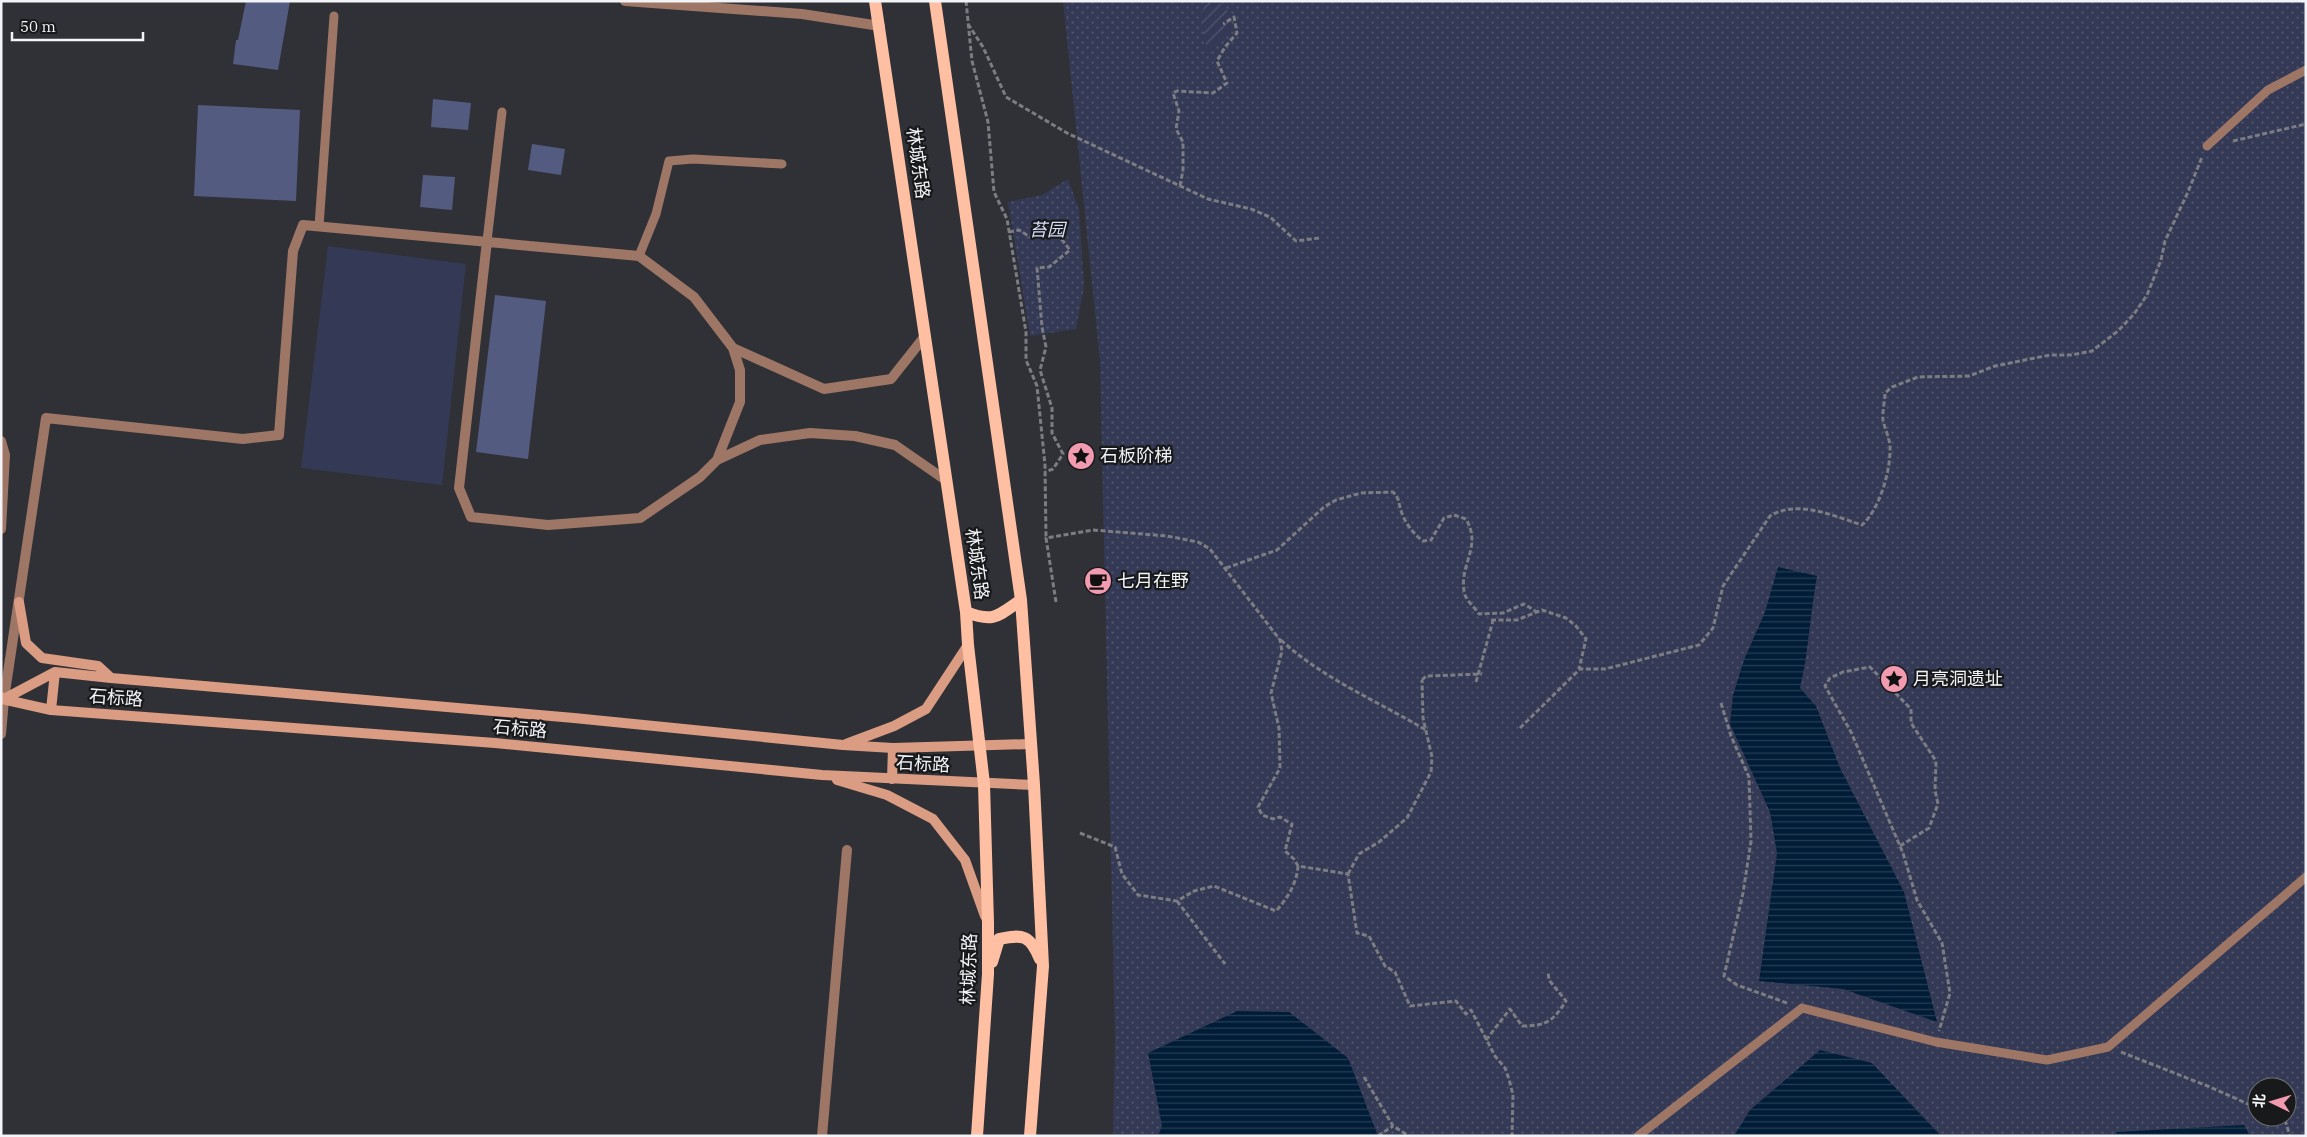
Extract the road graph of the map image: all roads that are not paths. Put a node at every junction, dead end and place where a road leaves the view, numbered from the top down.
1 (625, 1) edge
2 (876, 1) edge
3 (935, 1) edge
4 (334, 16) dead end
5 (880, 26) junction
6 (2306, 70) edge
7 (502, 112) dead end
8 (2206, 146) road end
9 (782, 164) dead end
10 (318, 226) junction
11 (486, 241) junction
12 (638, 256) junction
13 (925, 336) junction
14 (733, 348) junction
15 (1, 441) edge
16 (717, 460) junction
17 (947, 481) junction
18 (1, 529) edge
19 (1021, 600) junction
20 (19, 602) junction
21 (966, 612) junction
22 (968, 645) junction
23 (54, 672) junction
24 (111, 678) junction
25 (2, 698) edge
26 (51, 710) junction
27 (1, 734) edge
28 (1030, 744) junction
29 (843, 745) junction
30 (980, 746) junction
31 (893, 748) junction
32 (822, 775) junction
33 (892, 779) junction
34 (984, 784) junction
35 (1034, 785) junction
36 (847, 850) dead end
37 (2306, 877) edge
38 (988, 923) junction
39 (1043, 966) junction
40 (988, 974) junction
41 (822, 1136) edge
42 (977, 1136) edge
43 (1030, 1136) edge
44 (1638, 1136) edge

1 - 5 street
2 - 5 main road, 林城东路
3 - 19 main road
4 - 10 lane
5 - 13 main road, 林城东路
6 - 8 lane
7 - 11 lane
9 - 12 lane
10 - 11 street
10 - 20 street
11 - 12 street
11 - 16 street
12 - 14 street
13 - 14 street
13 - 17 main road, 林城东路
14 - 16 street
15 - 18 street
16 - 17 street
17 - 21 main road, 林城东路
19 - 21 main road
19 - 28 main road
20 - 24 main road
20 - 25 street
21 - 22 main road, 林城东路
22 - 29 main road
22 - 30 main road, 林城东路
23 - 24 main road, 石标路
23 - 25 main road
23 - 26 main road
24 - 29 main road, 石标路
25 - 26 main road, 石标路
25 - 27 street
26 - 32 main road, 石标路
28 - 30 main road, 石标路
28 - 35 main road
29 - 31 main road, 石标路
30 - 31 main road, 石标路
30 - 34 main road, 林城东路
31 - 33 main road
32 - 33 main road, 石标路
32 - 38 main road
33 - 34 main road, 石标路
34 - 35 main road, 石标路
34 - 38 main road, 林城东路
35 - 39 main road
36 - 41 street
37 - 44 lane
38 - 40 main road, 林城东路
39 - 40 main road
39 - 43 main road
40 - 42 main road, 林城东路

